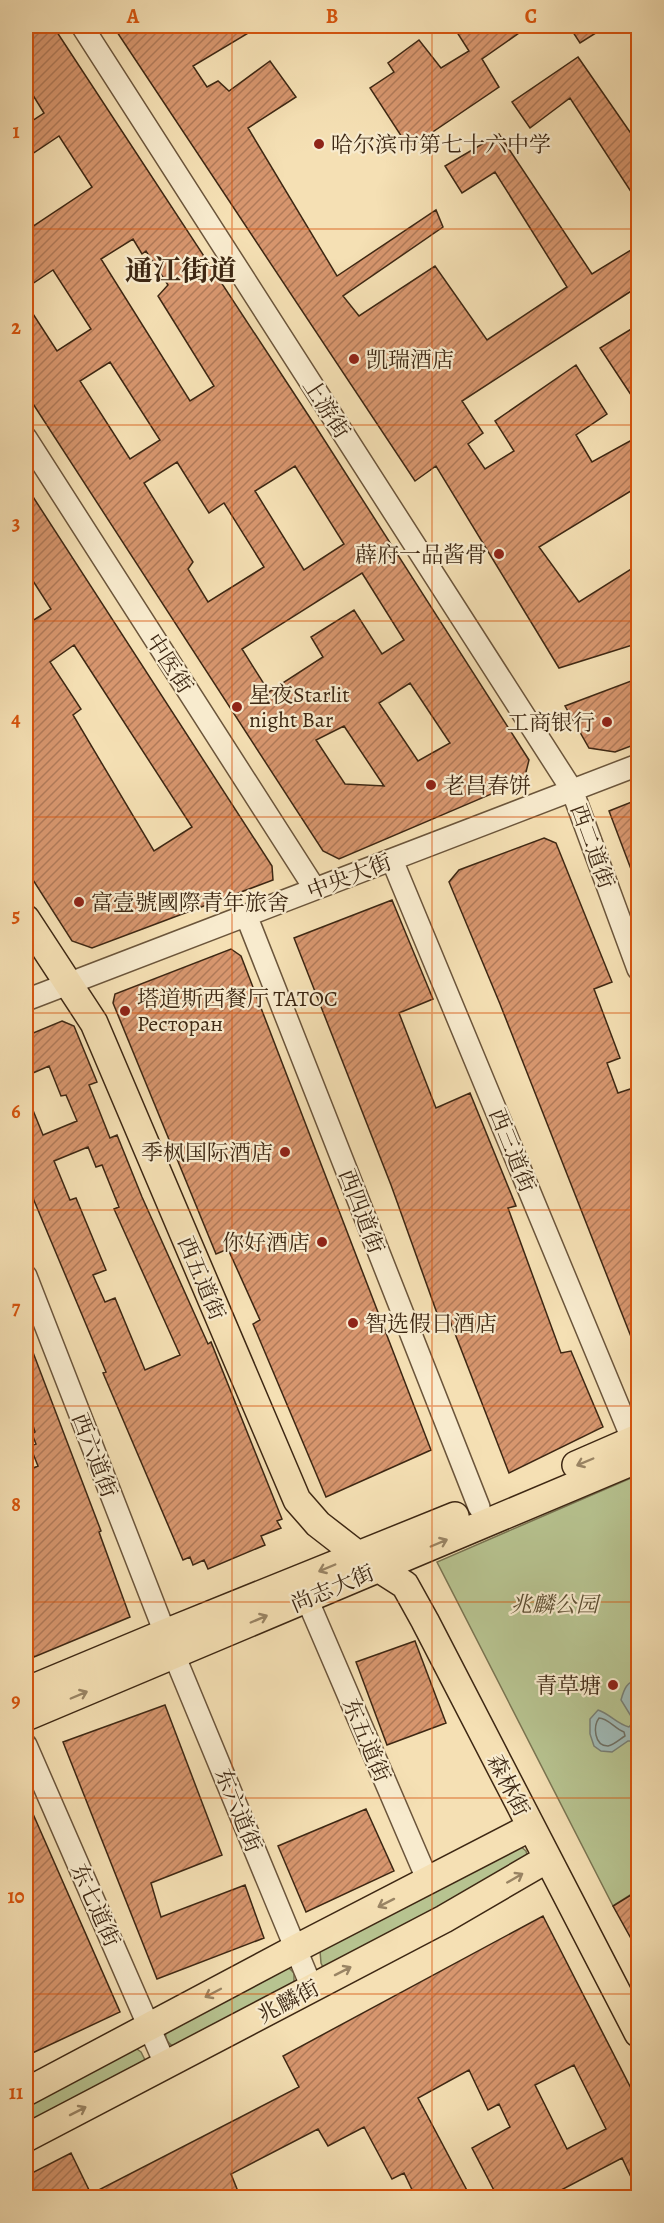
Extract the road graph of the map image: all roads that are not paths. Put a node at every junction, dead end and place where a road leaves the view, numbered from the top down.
1 (82, 26) edge
2 (26, 438) edge
3 (639, 765) edge
4 (572, 790) junction
5 (392, 860) junction
6 (315, 889) junction
7 (246, 915) junction
8 (26, 919) edge
9 (639, 969) edge
10 (68, 984) junction
11 (26, 1000) edge
12 (26, 1276) edge
13 (637, 1446) edge
14 (479, 1507) junction
15 (369, 1561) junction
16 (307, 1599) junction
17 (170, 1644) junction
18 (26, 1691) edge
19 (26, 1717) edge
20 (26, 1745) edge
21 (531, 1827) junction
22 (548, 1859) junction
23 (428, 1881) junction
24 (295, 1949) junction
25 (312, 1988) junction
26 (148, 2026) junction
27 (639, 2033) edge
28 (166, 2066) junction
29 (26, 2092) edge
30 (26, 2138) edge

1 - 4 street, 上游街
2 - 6 street, 中医街
3 - 4 street, 中央大街
4 - 5 street, 中央大街
4 - 9 street, 西二道街
5 - 6 street, 中央大街
5 - 13 street, 西三道街
6 - 7 street, 中央大街
7 - 10 street, 中央大街
7 - 14 street, 西四道街
8 - 10 main road, 西五道街
10 - 11 street, 中央大街
10 - 15 main road, 西五道街
12 - 17 street, 西六道街
13 -> 14 main road, 尚志大街
15 -> 13 main road, 尚志大街
14 - 15 main road, 尚志大街
15 - 16 main road, 尚志大街
15 -> 17 main road, 尚志大街
15 - 21 main road, 森林街
17 -> 16 main road, 尚志大街
16 - 23 street, 东五道街
17 - 18 main road, 尚志大街
19 -> 17 main road, 尚志大街
17 - 24 street, 东六道街
20 - 26 street, 东七道街
21 - 22 main road, 森林街
21 - 23 main road, 兆麟街
25 -> 22 main road, 兆麟街
22 - 27 main road, 森林街
23 -> 24 main road, 兆麟街
24 - 25 street, 东六道街
24 -> 26 main road, 兆麟街
25 - 28 main road, 兆麟街
26 - 28 street, 东七道街
26 - 29 main road, 兆麟街
30 -> 28 main road, 兆麟街

